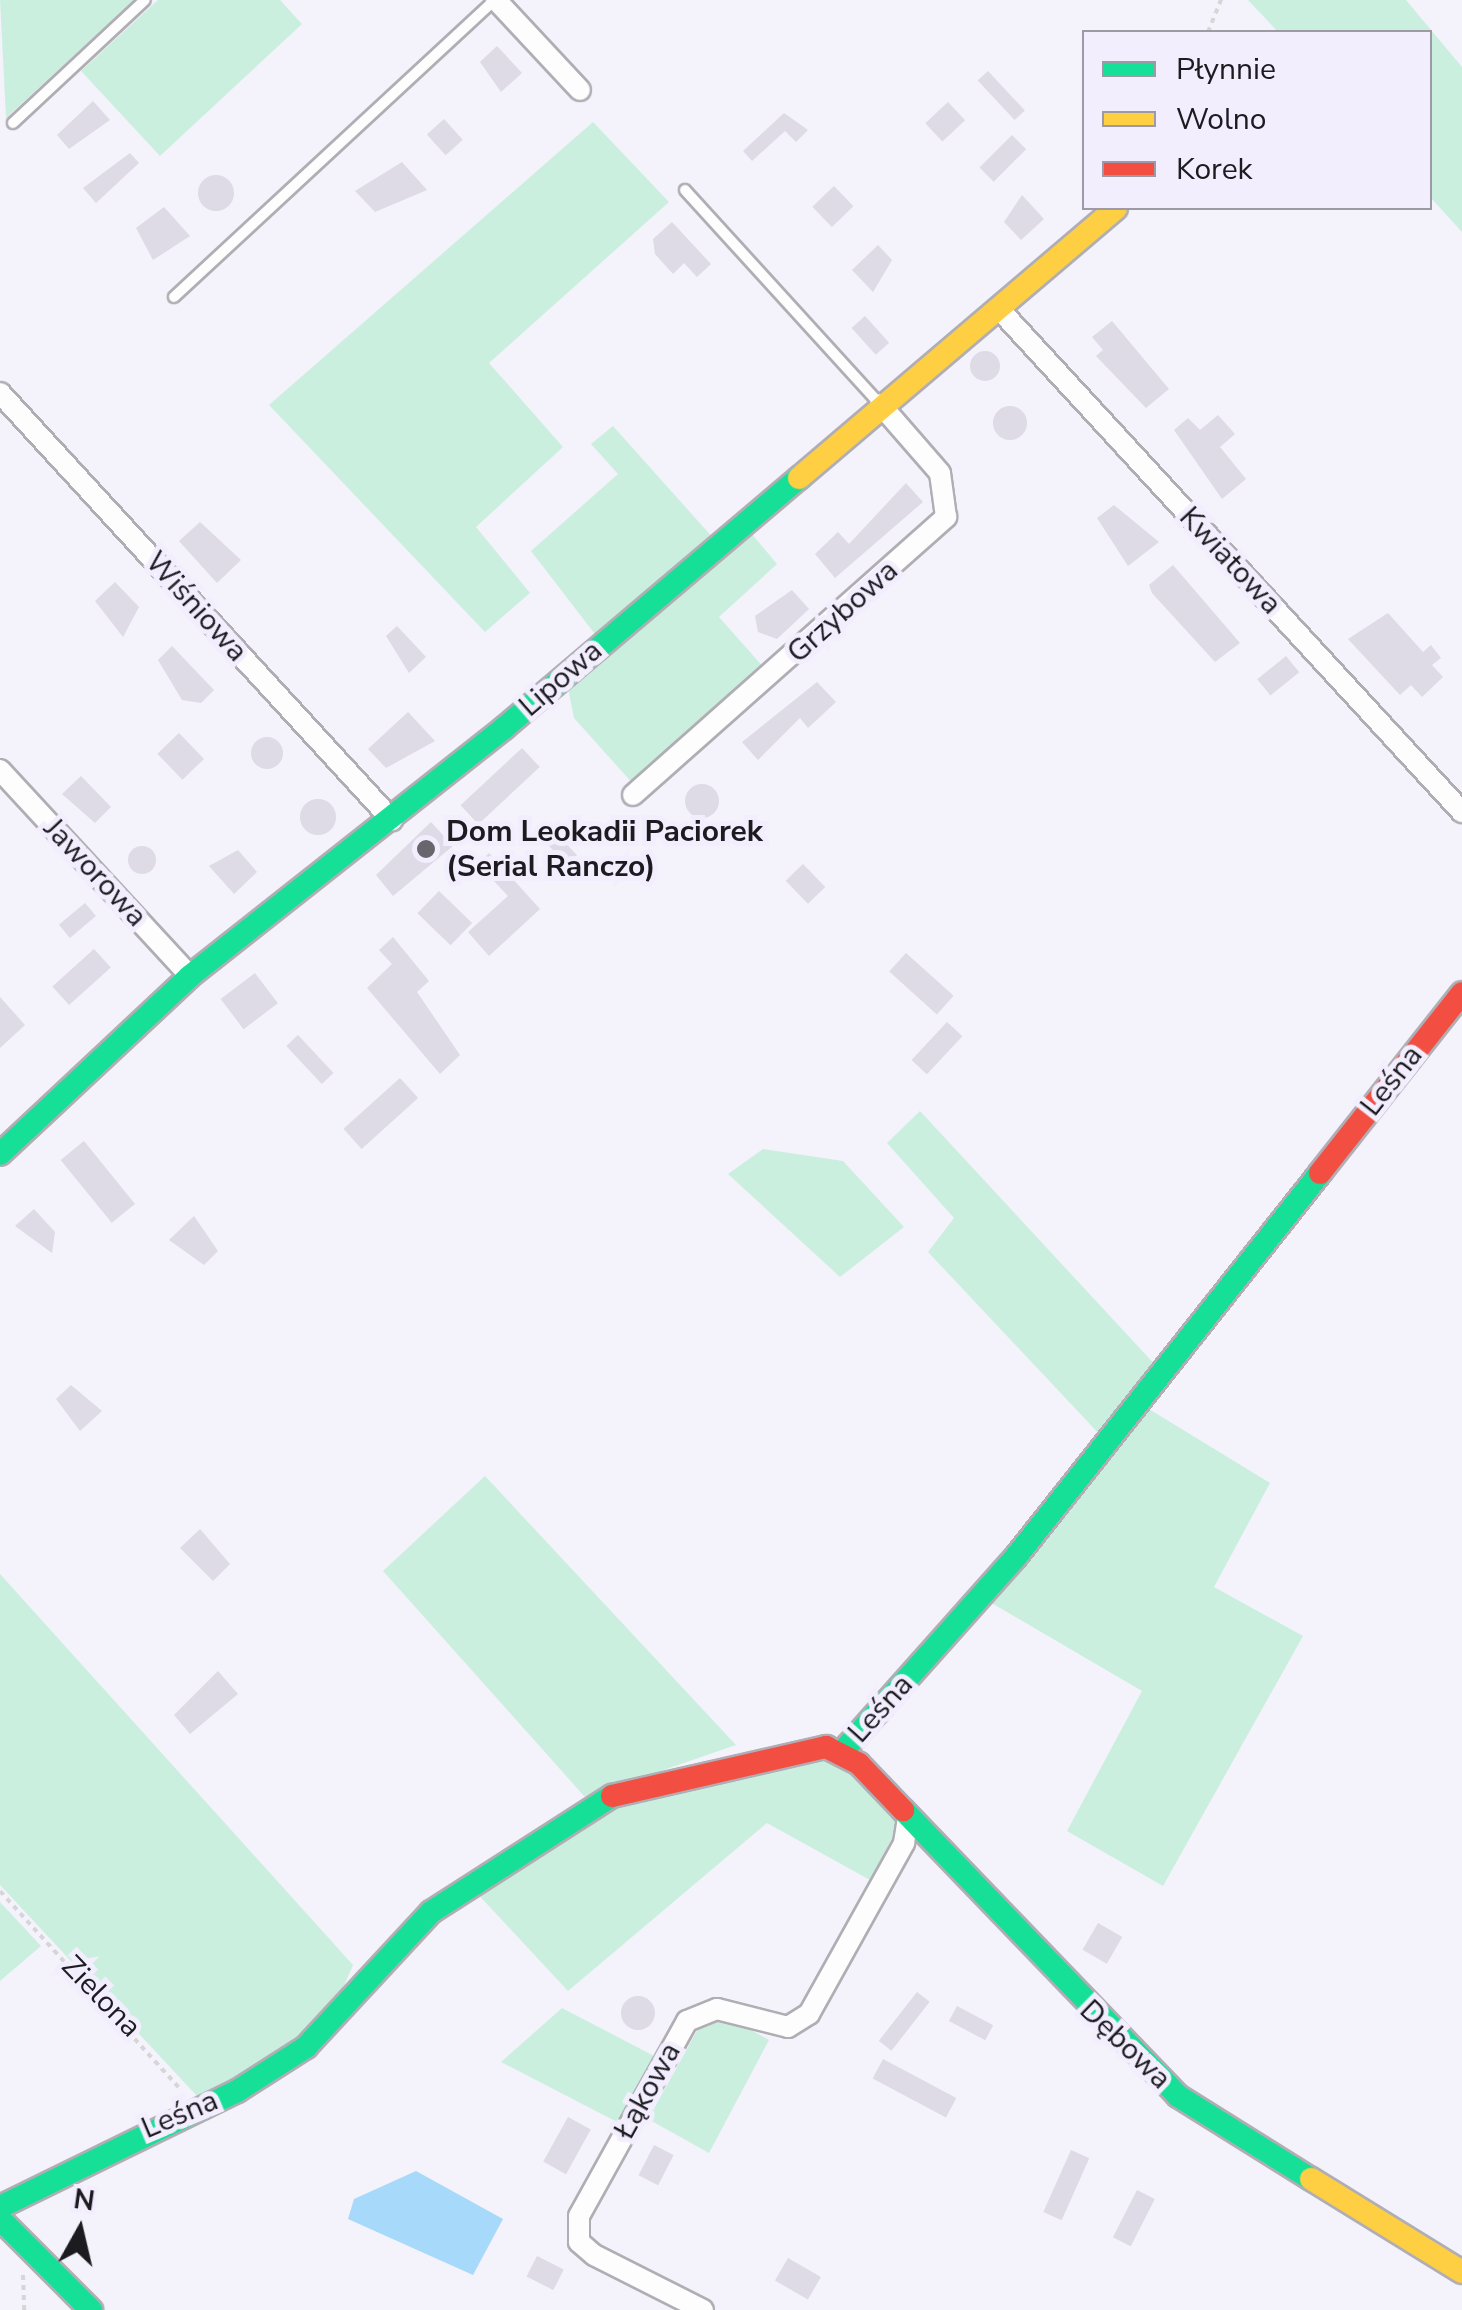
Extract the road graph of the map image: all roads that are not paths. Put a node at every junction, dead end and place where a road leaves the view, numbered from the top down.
1 (145, 0) edge
2 (496, 0) edge
3 (580, 90) dead end
4 (13, 123) dead end
5 (684, 190) dead end
6 (1114, 210) edge
7 (174, 297) dead end
8 (1000, 309) junction
9 (0, 393) edge
10 (880, 404) junction
11 (0, 770) edge
12 (633, 795) dead end
13 (1462, 812) edge
14 (392, 820) junction
15 (190, 976) junction
16 (1462, 993) edge
17 (2, 1148) edge
18 (842, 1752) junction
19 (908, 1819) junction
20 (0, 2207) edge
21 (0, 2219) edge
22 (1462, 2272) edge
23 (91, 2310) edge
24 (704, 2310) edge

1 - 4 lane
2 - 3 street
2 - 7 lane
5 - 10 lane
6 - 8 street, Lipowa
8 - 10 street, Lipowa
8 - 13 street, Kwiatowa
9 - 14 street, Wiśniowa
10 - 12 street, Grzybowa
10 - 14 street, Lipowa
11 - 15 street, Jaworowa
14 - 15 street, Lipowa
15 - 17 street, Lipowa
16 - 18 street, Leśna
18 - 19 street, Dębowa
18 - 20 street, Leśna
19 - 22 street, Dębowa
19 - 24 street, Łąkowa
21 - 23 street

